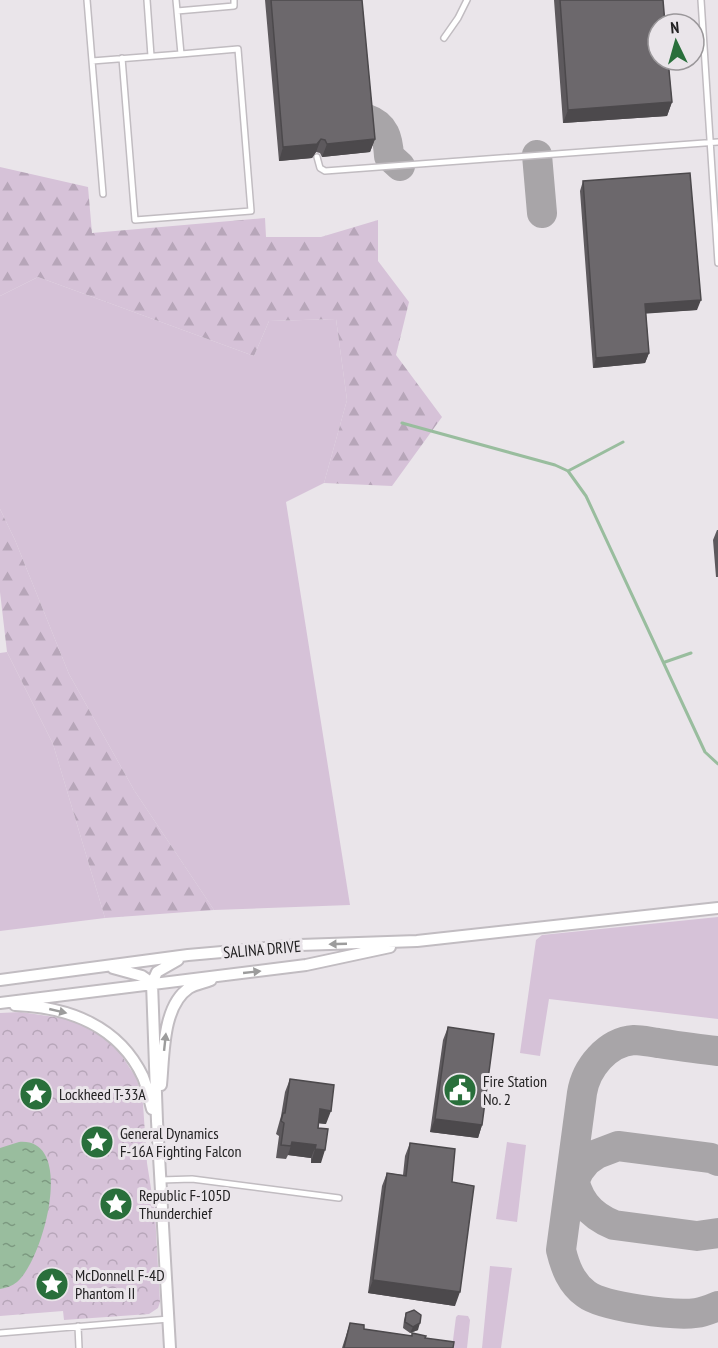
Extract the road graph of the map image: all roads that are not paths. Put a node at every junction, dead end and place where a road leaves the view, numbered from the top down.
1 (87, 0) edge
2 (147, 0) edge
3 (176, 0) edge
4 (234, 0) edge
5 (467, 0) edge
6 (701, 0) edge
7 (177, 11) junction
8 (444, 38) dead end
9 (181, 54) junction
10 (151, 56) junction
11 (122, 58) junction
12 (92, 61) junction
13 (718, 142) edge
14 (709, 143) junction
15 (317, 157) edge
16 (103, 194) dead end
17 (718, 263) edge
18 (718, 908) edge
19 (417, 941) junction
20 (189, 955) junction
21 (107, 967) junction
22 (230, 974) junction
23 (0, 980) edge
24 (152, 983) junction
25 (0, 1004) edge
26 (157, 1122) junction
27 (161, 1180) junction
28 (339, 1198) dead end
29 (169, 1318) junction
30 (78, 1326) junction
31 (0, 1333) edge
32 (80, 1348) edge
33 (170, 1348) edge

1 - 12 lane
2 - 10 lane
3 - 7 lane
4 - 7 lane
5 - 8 lane
6 - 14 lane
7 - 9 lane
9 - 10 lane
9 - 11 lane
10 - 11 lane
11 - 12 lane
12 - 16 lane
13 - 14 lane
14 - 15 lane
14 - 17 lane
18 - 19 street, SALINA DRIVE
19 -> 20 street, SALINA DRIVE
22 -> 19 street, SALINA DRIVE
20 - 21 street, SALINA DRIVE
20 - 24 street
21 - 23 street, SALINA DRIVE
21 - 24 street, SALINA DRIVE
22 - 24 street, SALINA DRIVE
26 -> 22 street, SALINA DRIVE
24 - 25 street, SALINA DRIVE
24 - 26 street
25 -> 26 street
26 - 27 street
27 - 28 lane
27 - 29 street
29 - 30 lane
29 - 33 street
30 - 31 lane
30 - 32 lane

